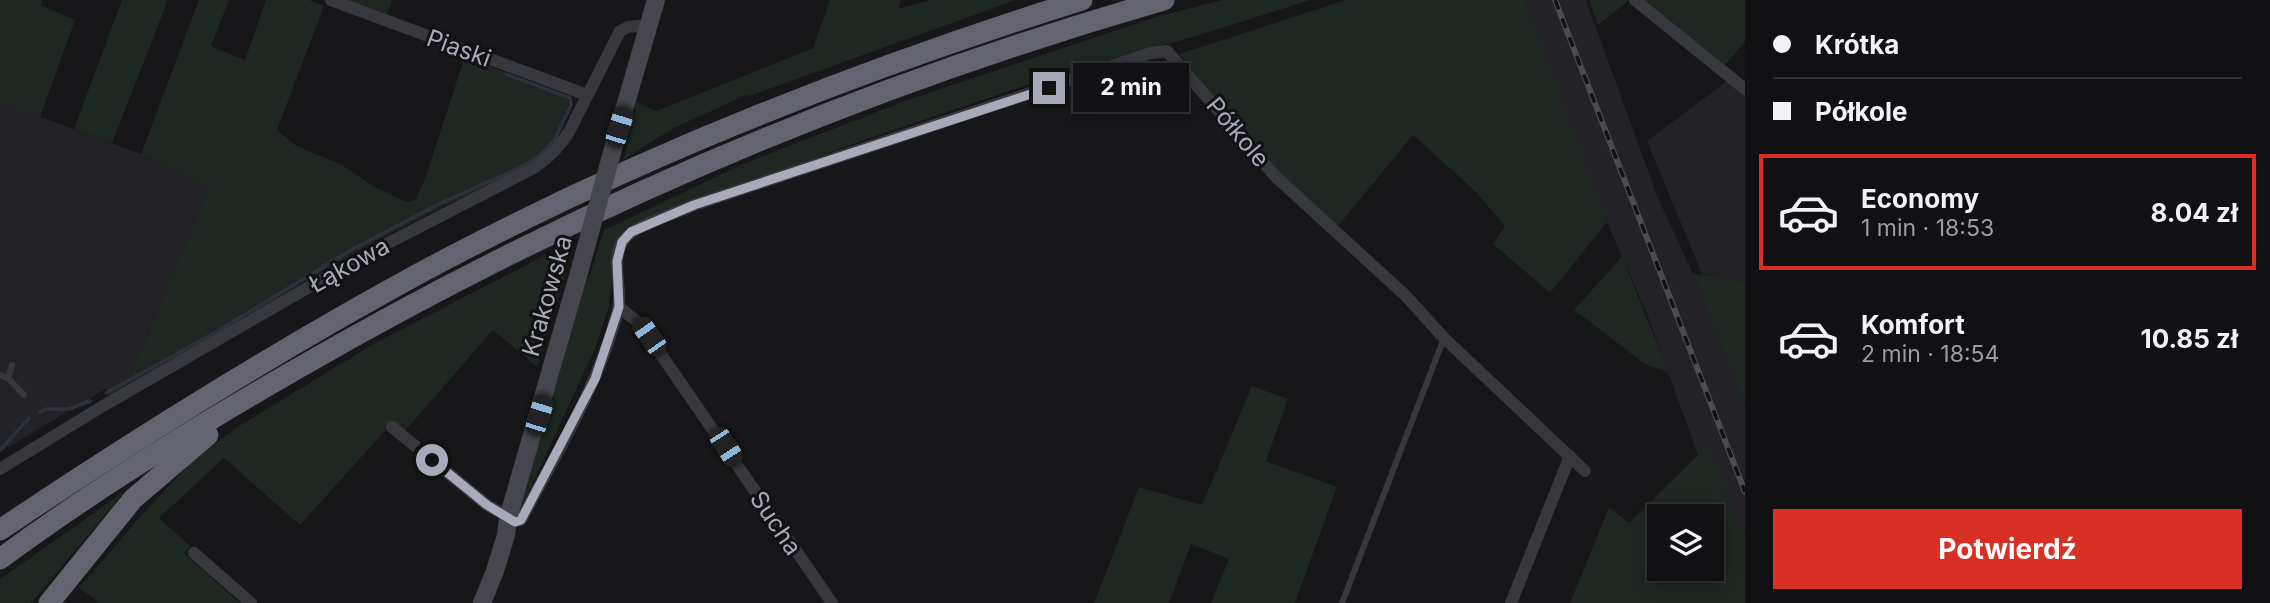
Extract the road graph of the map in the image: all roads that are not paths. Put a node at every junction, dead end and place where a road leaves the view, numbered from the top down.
1 (331, 0) edge
2 (656, 0) edge
3 (1082, 0) edge
4 (1164, 0) edge
5 (1635, 0) edge
6 (650, 26) junction
7 (1745, 89) edge
8 (587, 95) junction
9 (619, 307) junction
10 (1444, 338) junction
11 (12, 365) dead end
12 (0, 375) edge
13 (8, 378) junction
14 (275, 381) junction
15 (24, 395) dead end
16 (392, 427) dead end
17 (1570, 456) junction
18 (0, 469) edge
19 (1585, 471) dead end
20 (508, 518) junction
21 (0, 530) edge
22 (194, 553) dead end
23 (0, 559) edge
24 (55, 598) edge
25 (251, 603) edge
26 (482, 603) edge
27 (832, 603) edge
28 (1342, 603) edge
29 (1511, 603) edge

1 - 8 street, Piaski
2 - 6 street, Krakowska
3 - 21 highway
4 - 14 highway
5 - 7 street
6 - 8 street, Łąkowa
6 - 20 street, Krakowska, bridge
8 - 18 street, Łąkowa
9 - 10 street, Półkole
9 - 20 street
9 - 27 street, Sucha
10 - 17 street, Półkole
10 - 28 lane
11 - 13 lane
12 - 13 lane
13 - 15 lane
14 - 23 highway
14 - 24 highway
16 - 20 street
17 - 19 street, Półkole
17 - 29 street
20 - 26 street, Krakowska
22 - 25 street

